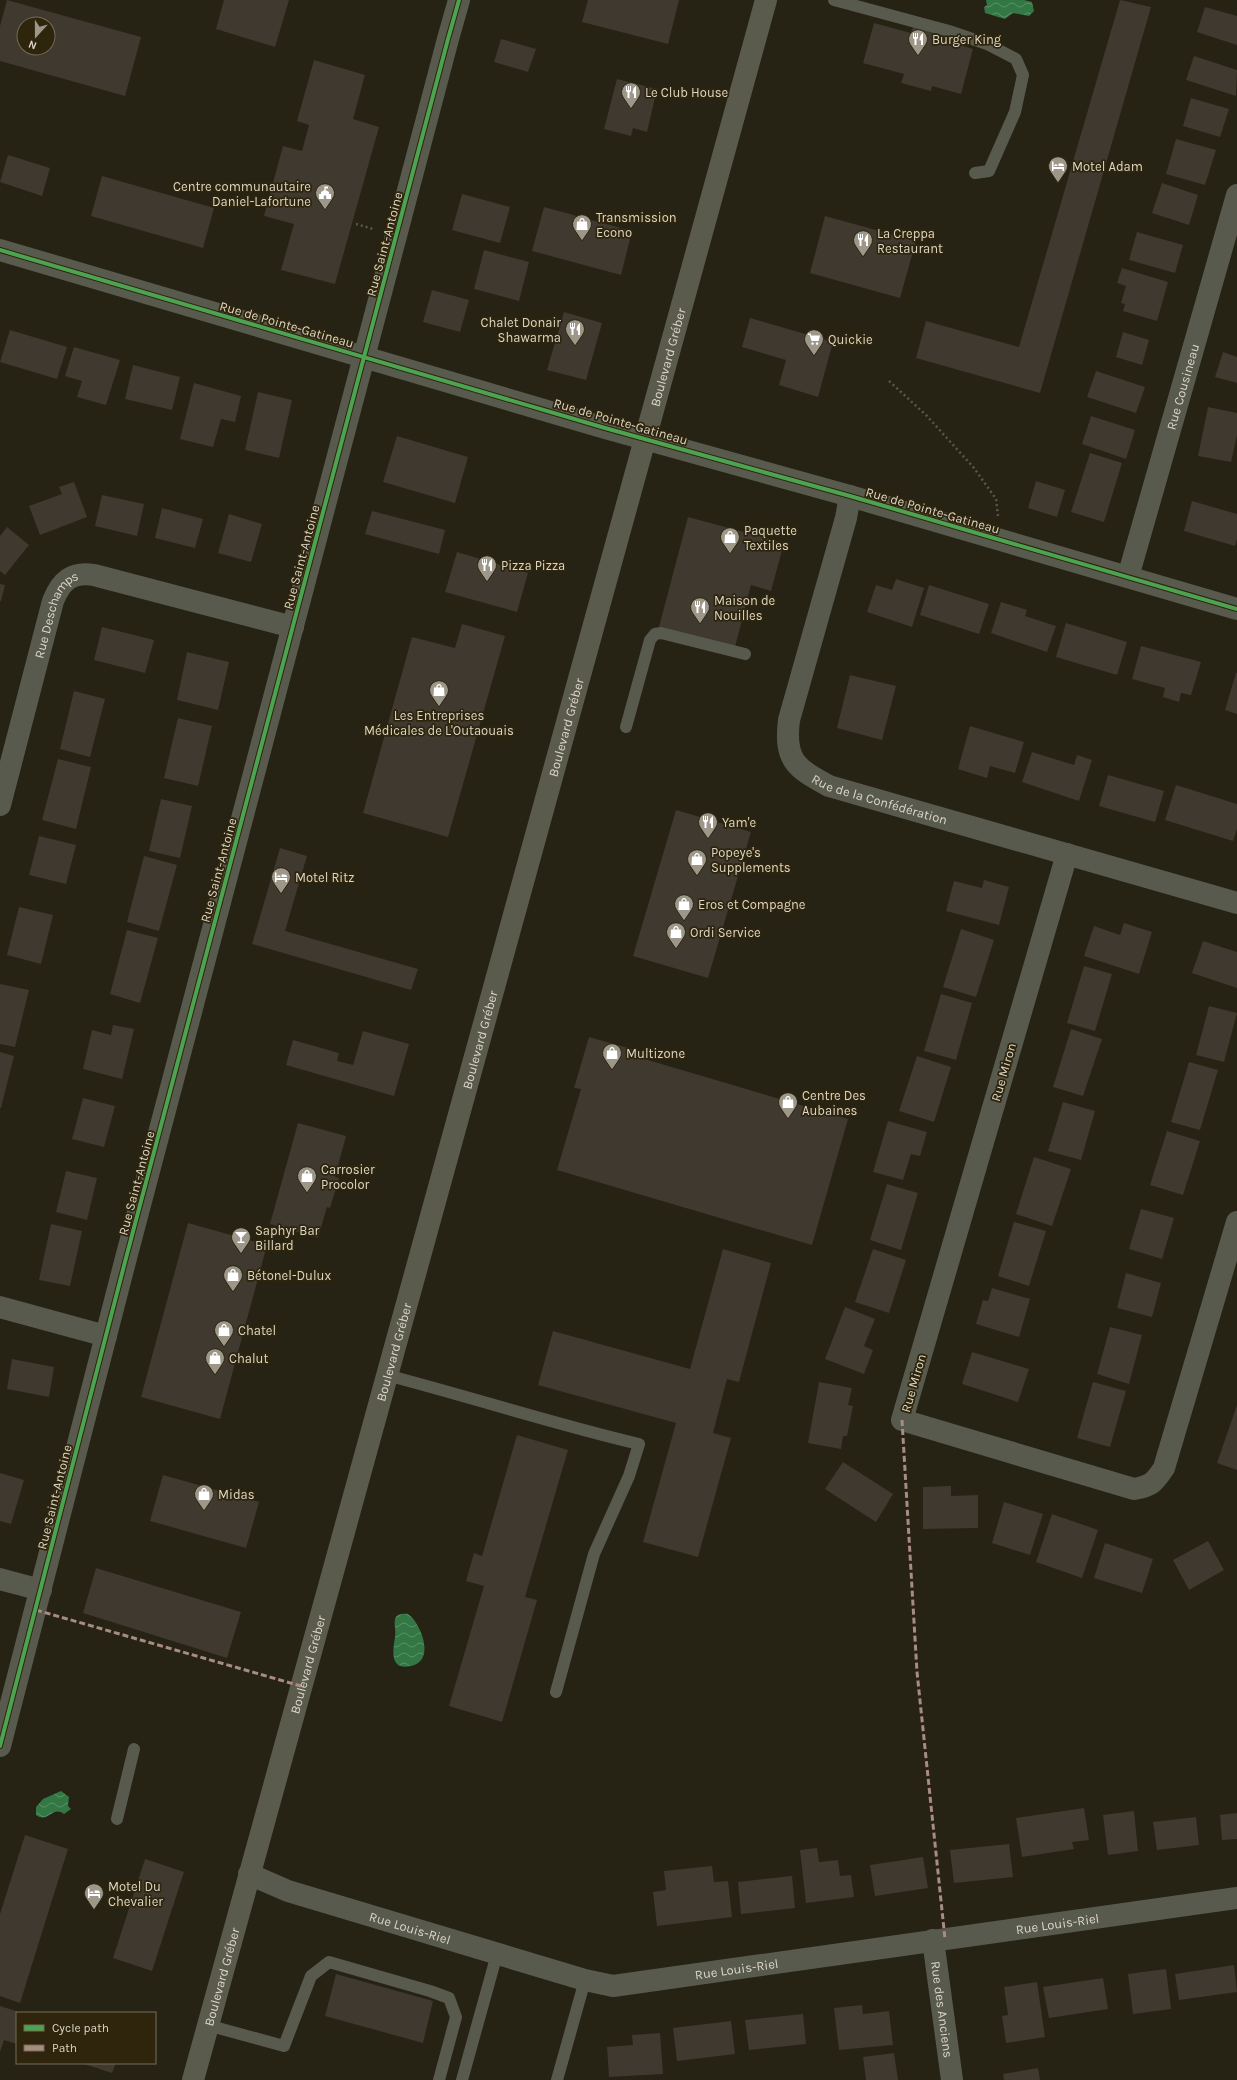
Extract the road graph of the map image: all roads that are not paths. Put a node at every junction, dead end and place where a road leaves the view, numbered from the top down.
1 (460, 0) edge
2 (766, 0) edge
3 (834, 0) edge
4 (975, 172) dead end
5 (1237, 196) edge
6 (0, 250) edge
7 (364, 357) junction
8 (645, 438) junction
9 (850, 496) junction
10 (1128, 577) junction
11 (1237, 609) edge
12 (293, 628) junction
13 (745, 654) dead end
14 (626, 727) dead end
15 (0, 805) edge
16 (1067, 854) junction
17 (1237, 903) edge
18 (1237, 1222) edge
19 (0, 1306) edge
20 (106, 1336) junction
21 (386, 1376) junction
22 (0, 1579) edge
23 (41, 1590) junction
24 (556, 1692) dead end
25 (0, 1746) edge
26 (134, 1749) dead end
27 (117, 1819) dead end
28 (250, 1874) junction
29 (1237, 1898) edge
30 (932, 1940) junction
31 (497, 1954) junction
32 (585, 1980) junction
33 (207, 2025) junction
34 (192, 2080) edge
35 (439, 2080) edge
36 (462, 2080) edge
37 (557, 2080) edge
38 (952, 2080) edge

1 - 7 street, Rue Saint-Antoine
2 - 8 main road, Boulevard Gréber
3 - 4 lane
5 - 10 street, Rue Cousineau
6 - 7 street, Rue de Pointe-Gatineau
7 - 8 street, Rue de Pointe-Gatineau
7 - 12 street, Rue Saint-Antoine
8 - 9 street, Rue de Pointe-Gatineau
8 - 21 main road, Boulevard Gréber
9 - 10 street, Rue de Pointe-Gatineau
9 - 16 street, Rue de la Confédération
10 - 11 street, Rue de Pointe-Gatineau
12 - 15 street, Rue Deschamps
12 - 20 street, Rue Saint-Antoine
13 - 14 lane
16 - 17 street, Rue de la Confédération
16 - 18 street, Rue Miron
19 - 20 street
20 - 23 street, Rue Saint-Antoine
21 - 24 lane
21 - 28 main road, Boulevard Gréber
22 - 23 street
23 - 25 street, Rue Saint-Antoine
26 - 27 lane
28 - 31 street, Rue Louis-Riel
28 - 33 main road, Boulevard Gréber
29 - 30 street, Rue Louis-Riel
30 - 32 street, Rue Louis-Riel
30 - 38 street, Rue des Anciens
31 - 32 street, Rue Louis-Riel
31 - 36 lane
32 - 37 lane
33 - 34 main road, Boulevard Gréber
33 - 35 lane

